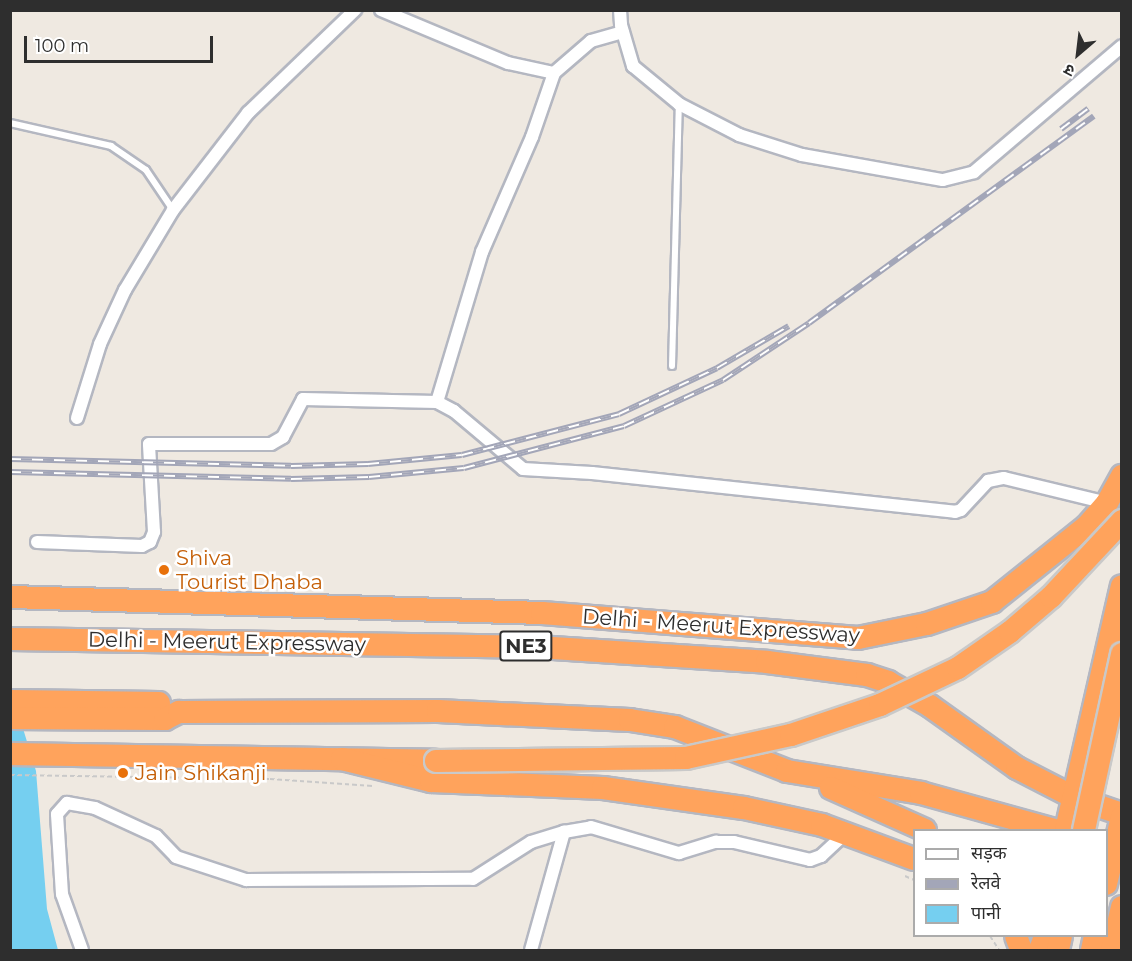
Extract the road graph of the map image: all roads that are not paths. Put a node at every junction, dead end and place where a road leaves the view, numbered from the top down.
1 (355, 10) edge
2 (381, 10) edge
3 (620, 10) edge
4 (623, 32) junction
5 (1122, 46) edge
6 (554, 73) junction
7 (678, 104) junction
8 (10, 123) edge
9 (173, 210) junction
10 (672, 366) dead end
11 (437, 402) junction
12 (77, 418) dead end
13 (1122, 476) edge
14 (1107, 503) junction
15 (1122, 521) edge
16 (36, 542) dead end
17 (1122, 586) edge
18 (10, 597) edge
19 (10, 639) edge
20 (1122, 654) edge
21 (10, 701) edge
22 (170, 711) junction
23 (10, 718) edge
24 (10, 754) edge
25 (342, 759) junction
26 (787, 771) junction
27 (1075, 798) junction
28 (1122, 815) edge
29 (1046, 828) edge
30 (921, 829) edge
31 (1067, 829) edge
32 (1084, 829) edge
33 (564, 832) junction
34 (846, 833) junction
35 (1111, 839) edge
36 (909, 867) edge
37 (1108, 873) edge
38 (1122, 907) edge
39 (82, 951) edge
40 (531, 951) edge
41 (1112, 951) edge

1 - 9 street
2 - 6 street
3 - 4 street
4 - 6 street
4 - 7 street
5 - 7 street
6 - 11 street
7 - 10 lane
8 - 9 lane
9 - 12 street
11 - 14 street
11 - 16 street
13 - 14 highway, Delhi - Meerut Expressway
14 - 18 highway, Delhi - Meerut Expressway
15 - 25 highway, bridge
17 - 27 highway
19 - 27 highway, Delhi - Meerut Expressway / NE3
20 - 32 highway, bridge
21 - 22 highway
22 - 23 highway
22 - 26 highway
24 - 25 highway
25 - 34 highway
26 - 29 highway
26 - 30 highway
27 - 28 highway, Delhi - Meerut Expressway
27 - 31 highway
28 - 35 highway
33 - 34 street
33 - 39 street
33 - 40 street
34 - 36 highway
35 - 37 highway
38 - 41 highway

